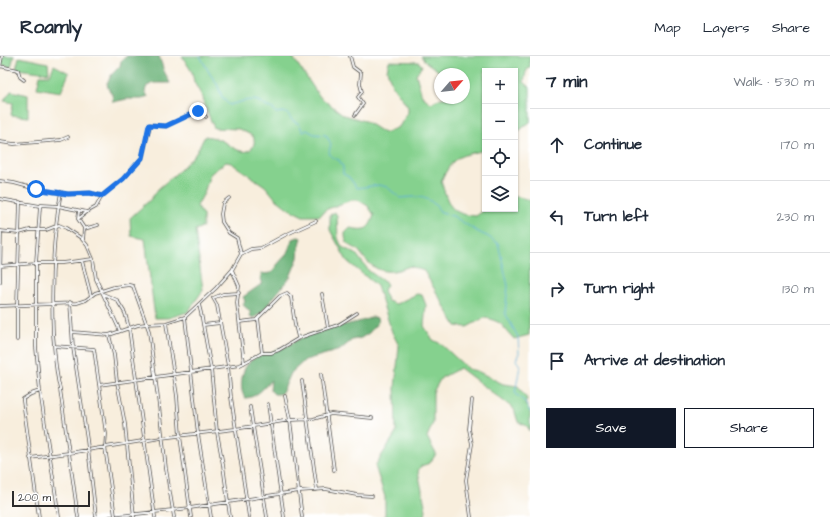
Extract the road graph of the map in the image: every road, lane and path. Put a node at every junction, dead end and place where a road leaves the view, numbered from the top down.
1 (350, 56) edge
2 (1, 58) edge
3 (0, 66) edge
4 (24, 80) dead end
5 (355, 115) dead end
6 (206, 117) dead end
7 (68, 137) dead end
8 (0, 142) edge
9 (0, 181) edge
10 (61, 192) junction
11 (102, 196) junction
12 (229, 198) dead end
13 (0, 199) edge
14 (20, 202) junction
15 (40, 206) junction
16 (58, 206) junction
17 (79, 211) junction
18 (87, 212) junction
19 (78, 219) junction
20 (316, 221) dead end
21 (98, 225) dead end
22 (55, 227) junction
23 (38, 230) junction
24 (83, 230) junction
25 (0, 231) edge
26 (19, 232) junction
27 (83, 240) junction
28 (241, 254) junction
29 (93, 259) junction
30 (82, 261) junction
31 (36, 263) junction
32 (52, 263) junction
33 (19, 265) junction
34 (0, 266) edge
35 (232, 270) junction
36 (0, 282) edge
37 (102, 293) junction
38 (239, 293) junction
39 (211, 294) junction
40 (322, 294) dead end
41 (92, 296) junction
42 (213, 298) junction
43 (70, 302) junction
44 (52, 304) junction
45 (198, 304) junction
46 (36, 305) junction
47 (0, 306) edge
48 (17, 306) junction
49 (357, 313) dead end
50 (185, 317) junction
51 (258, 318) junction
52 (240, 322) junction
53 (166, 323) junction
54 (220, 323) junction
55 (146, 324) junction
56 (203, 325) junction
57 (129, 328) junction
58 (328, 328) junction
59 (120, 331) junction
60 (72, 332) junction
61 (109, 335) junction
62 (298, 338) junction
63 (18, 340) dead end
64 (54, 346) junction
65 (73, 347) junction
66 (262, 353) junction
67 (244, 363) junction
68 (228, 366) junction
69 (211, 369) junction
70 (191, 372) junction
71 (173, 374) junction
72 (321, 374) dead end
73 (155, 376) junction
74 (137, 379) junction
75 (302, 381) dead end
76 (117, 382) junction
77 (99, 385) junction
78 (40, 391) junction
79 (285, 396) dead end
80 (472, 400) dead end
81 (268, 404) dead end
82 (250, 407) dead end
83 (326, 416) junction
84 (372, 418) dead end
85 (307, 419) junction
86 (290, 420) junction
87 (270, 423) junction
88 (253, 426) junction
89 (235, 429) junction
90 (217, 432) junction
91 (198, 434) junction
92 (180, 436) junction
93 (161, 438) junction
94 (145, 441) junction
95 (127, 443) junction
96 (105, 447) junction
97 (88, 450) junction
98 (69, 453) junction
99 (49, 455) junction
100 (30, 458) junction
101 (334, 470) dead end
102 (318, 490) junction
103 (299, 491) junction
104 (281, 494) junction
105 (264, 496) junction
106 (372, 496) dead end
107 (246, 499) junction
108 (227, 502) junction
109 (209, 505) junction
110 (190, 508) junction
111 (173, 509) junction
112 (155, 512) junction
113 (116, 516) edge
114 (134, 516) edge
115 (39, 517) edge
116 (59, 517) edge
117 (78, 517) edge
118 (96, 517) edge
119 (110, 517) edge
120 (155, 517) edge
121 (174, 517) edge
122 (191, 517) edge
123 (211, 517) edge
124 (230, 517) edge
125 (249, 517) edge
126 (267, 517) edge
127 (284, 517) edge
128 (302, 517) edge
129 (471, 517) edge

1 - 5 street
2 - 3 street
3 - 4 street
6 - 11 street
7 - 8 street
9 - 10 street
10 - 11 street
10 - 16 street
11 - 18 street
12 - 28 street
13 - 14 street
14 - 15 street
14 - 26 street
15 - 16 street
15 - 23 street
16 - 17 street
16 - 22 street
17 - 18 street
17 - 19 street
18 - 19 street
19 - 24 street
20 - 28 street
21 - 24 street
22 - 23 street
22 - 27 street
22 - 32 street
23 - 26 street
23 - 31 street
24 - 27 street
25 - 26 street
25 - 34 street
26 - 33 street
27 - 29 street
28 - 35 street
29 - 30 street
29 - 37 street
30 - 32 street
30 - 41 street
31 - 32 street
31 - 33 street
31 - 46 street
32 - 44 street
33 - 34 street
33 - 48 street
34 - 36 street
35 - 38 street
35 - 39 street
37 - 41 street
37 - 55 street
37 - 57 street
37 - 59 street
38 - 42 street
38 - 52 street
39 - 42 street
39 - 45 street
40 - 58 street
41 - 43 street
42 - 54 street
43 - 44 street
43 - 60 street
44 - 46 street
44 - 64 street
45 - 50 street
45 - 56 street
46 - 48 street
46 - 78 street
47 - 48 street
48 - 63 street
49 - 58 street
50 - 53 street
50 - 70 street
51 - 52 street
51 - 62 street
51 - 66 street
52 - 67 street
53 - 55 street
53 - 71 street
54 - 56 street
54 - 68 street
55 - 57 street
55 - 73 street
56 - 69 street
57 - 59 street
57 - 74 street
58 - 62 street
59 - 61 street
60 - 61 street
60 - 65 street
61 - 76 street
62 - 66 street
64 - 65 street
64 - 98 street
65 - 77 street
65 - 97 street
66 - 67 street
67 - 68 street
68 - 69 street
68 - 89 street
69 - 70 street
69 - 90 street
70 - 71 street
70 - 91 street
71 - 73 street
71 - 92 street
72 - 83 street
73 - 74 street
73 - 93 street
74 - 76 street
74 - 94 street
75 - 85 street
76 - 77 street
76 - 95 street
77 - 96 street
78 - 99 street
78 - 100 street
79 - 86 street
80 - 129 street
81 - 87 street
82 - 88 street
83 - 84 street
83 - 85 street
83 - 101 street
85 - 86 street
85 - 102 street
86 - 87 street
86 - 103 street
87 - 88 street
87 - 104 street
88 - 89 street
88 - 105 street
89 - 90 street
89 - 107 street
90 - 91 street
90 - 108 street
91 - 92 street
91 - 109 street
92 - 93 street
92 - 110 street
93 - 94 street
93 - 111 street
94 - 95 street
94 - 112 street
95 - 96 street
95 - 114 street
96 - 97 street
96 - 113 street
97 - 98 street
97 - 118 street
98 - 99 street
98 - 117 street
99 - 100 street
99 - 116 street
100 - 115 street
102 - 103 street
102 - 106 street
103 - 104 street
103 - 128 street
104 - 105 street
104 - 127 street
105 - 107 street
105 - 126 street
107 - 108 street
107 - 125 street
108 - 109 street
108 - 124 street
109 - 110 street
109 - 123 street
110 - 111 street
110 - 122 street
111 - 112 street
111 - 121 street
112 - 114 street
112 - 120 street
113 - 114 street
113 - 119 street

